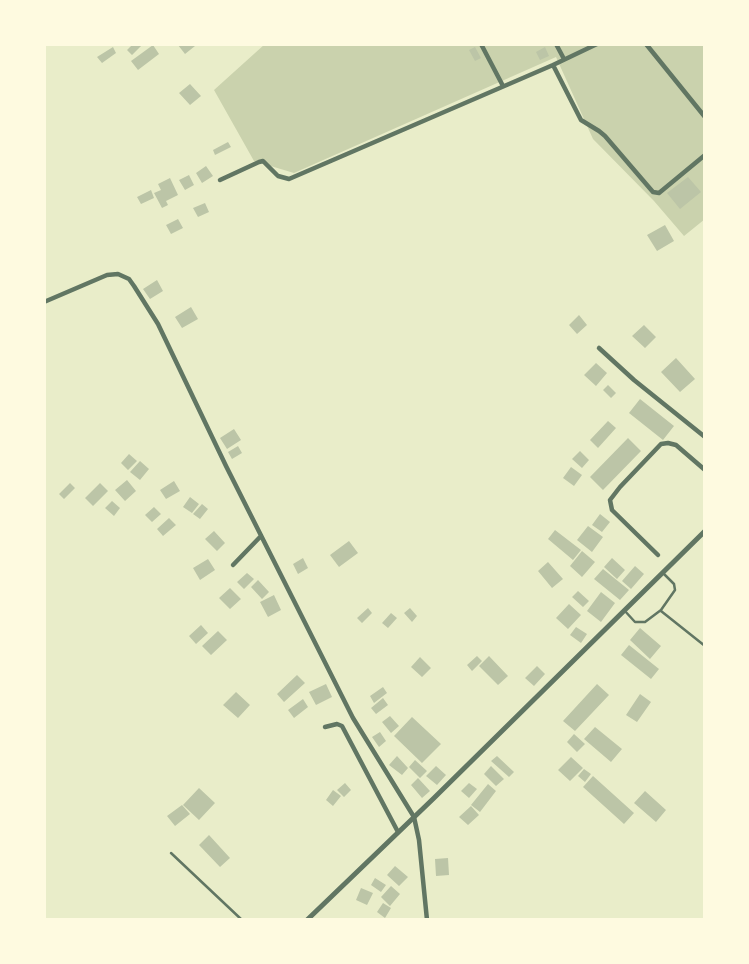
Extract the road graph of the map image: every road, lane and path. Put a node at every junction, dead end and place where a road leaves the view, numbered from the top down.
1 (481, 44) edge
2 (556, 44) edge
3 (597, 44) edge
4 (646, 44) edge
5 (565, 59) junction
6 (553, 65) junction
7 (503, 86) junction
8 (705, 117) edge
9 (705, 155) edge
10 (220, 180) dead end
11 (44, 302) edge
12 (599, 348) dead end
13 (705, 437) edge
14 (705, 470) edge
15 (705, 531) edge
16 (261, 536) junction
17 (658, 555) dead end
18 (233, 565) dead end
19 (663, 573) junction
20 (624, 610) junction
21 (661, 610) junction
22 (705, 646) edge
23 (325, 727) dead end
24 (414, 817) junction
25 (398, 832) junction
26 (171, 853) dead end
27 (242, 920) edge
28 (307, 920) edge
29 (427, 920) edge

1 - 7 street
2 - 5 street
3 - 5 street
4 - 8 street
5 - 6 street
6 - 7 street
6 - 9 street
7 - 10 street
11 - 16 street
12 - 13 street
14 - 17 street
15 - 19 street
16 - 18 street
16 - 24 street
19 - 20 street
19 - 21 lane
20 - 21 lane
20 - 24 street
21 - 22 lane
23 - 25 street
24 - 25 street
24 - 29 street
25 - 28 street
26 - 27 lane

